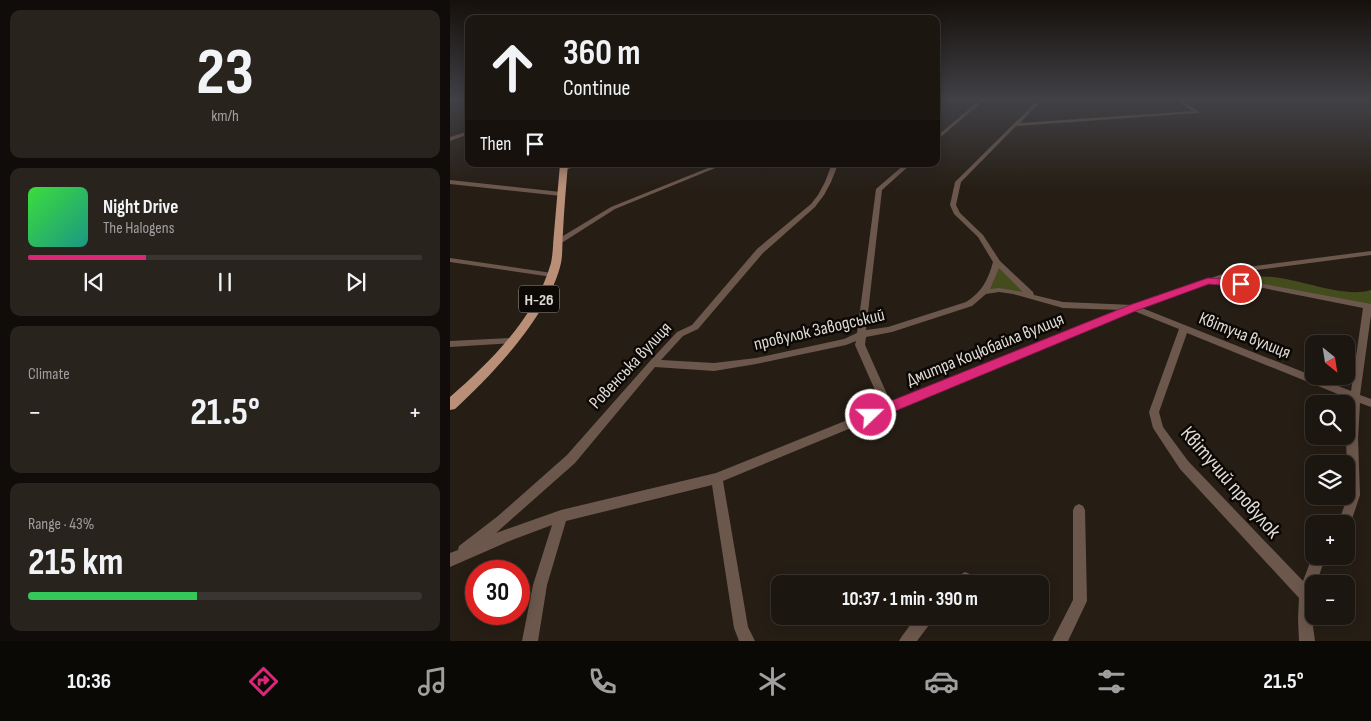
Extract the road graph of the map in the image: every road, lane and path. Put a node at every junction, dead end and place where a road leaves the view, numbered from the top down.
1 (1010, 129) edge
2 (465, 135) edge
3 (450, 139) edge
4 (564, 167) edge
5 (715, 167) edge
6 (834, 167) edge
7 (905, 167) edge
8 (450, 182) edge
9 (561, 194) junction
10 (557, 242) junction
11 (1371, 253) edge
12 (1352, 256) junction
13 (1371, 259) edge
14 (450, 260) edge
15 (998, 262) junction
16 (552, 275) junction
17 (1208, 281) junction
18 (985, 292) junction
19 (1031, 296) junction
20 (1369, 307) edge
21 (1134, 308) junction
22 (1184, 328) junction
23 (862, 334) junction
24 (511, 341) junction
25 (450, 344) edge
26 (653, 363) junction
27 (1350, 395) edge
28 (1355, 397) joint
29 (1371, 403) edge
30 (450, 406) edge
31 (888, 408) junction
32 (1352, 445) edge
33 (717, 478) junction
34 (1079, 510) dead end
35 (1347, 515) edge
36 (561, 516) junction
37 (452, 560) edge
38 (1305, 594) edge
39 (1305, 610) edge
40 (920, 625) edge
41 (530, 641) edge
42 (747, 641) edge
43 (907, 641) edge
44 (1060, 641) edge
45 (1307, 641) edge

1 - 15 street
2 - 3 street
4 - 9 main road, Н-26
5 - 10 street
6 - 26 street, Ровенська вулиця
7 - 23 street
8 - 9 street
9 - 10 main road, Н-26
10 - 16 main road, Н-26
11 - 12 street, Дмитра Коцюбайла вулиця
12 - 13 street
12 - 17 street, Дмитра Коцюбайла вулиця
14 - 16 street
15 - 18 street
15 - 19 street
16 - 24 main road, Н-26
17 - 20 street
17 - 21 street, Дмитра Коцюбайла вулиця
18 - 19 street
18 - 23 street, провулок Заводський
19 - 21 street
20 - 28 street
21 - 22 street, Квітуча вулиця
21 - 31 street, Дмитра Коцюбайла вулиця
22 - 27 street, Квітуча вулиця
22 - 38 street, Квітучий провулок
23 - 26 street, провулок Заводський
23 - 31 street
24 - 25 street
24 - 30 main road, Н-26
26 - 37 street, Ровенська вулиця
28 - 29 street, Квітуча вулиця
31 - 33 street, Дмитра Коцюбайла вулиця
32 - 35 street
33 - 36 street, Дмитра Коцюбайла вулиця
33 - 42 street
34 - 44 street
36 - 37 street, Дмитра Коцюбайла вулиця
36 - 41 street
39 - 45 street
40 - 43 street

